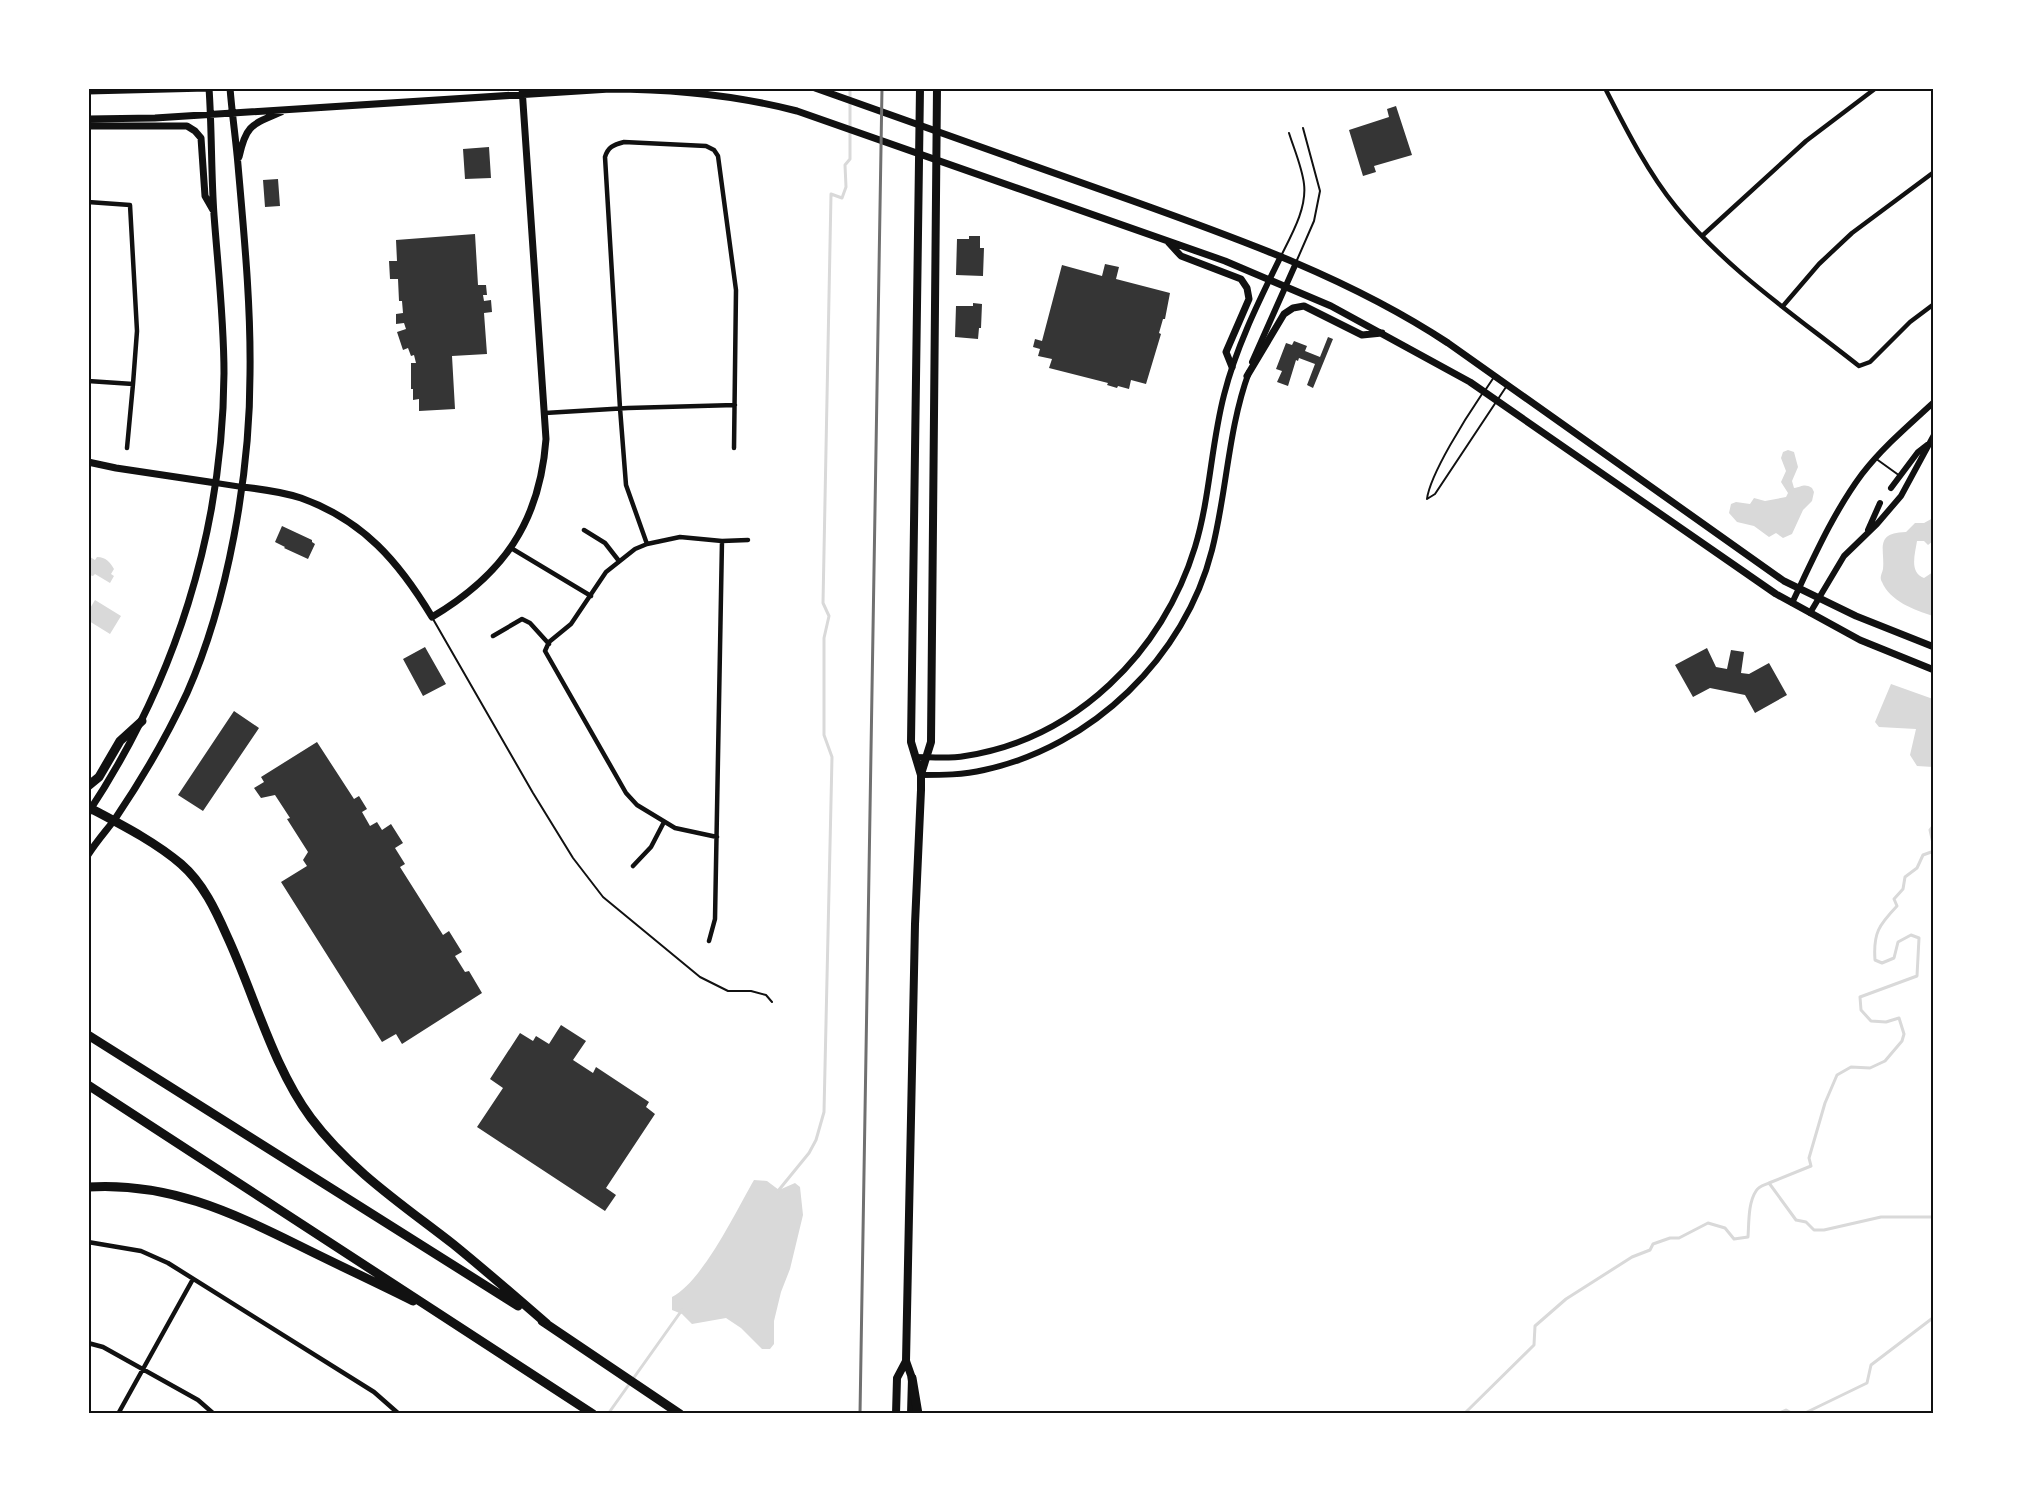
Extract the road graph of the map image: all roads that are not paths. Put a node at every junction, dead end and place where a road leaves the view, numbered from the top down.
1 (101, 88) edge
2 (208, 88) edge
3 (230, 88) edge
4 (815, 88) edge
5 (920, 88) edge
6 (937, 88) edge
7 (1605, 88) edge
8 (1876, 88) edge
9 (88, 90) edge
10 (523, 92) edge
11 (287, 110) junction
12 (231, 113) junction
13 (211, 114) junction
14 (88, 118) edge
15 (88, 126) edge
16 (1303, 128) dead end
17 (1289, 133) dead end
18 (238, 163) junction
19 (1934, 172) edge
20 (88, 202) edge
21 (214, 212) junction
22 (1702, 236) junction
23 (1167, 241) junction
24 (1281, 256) junction
25 (1296, 263) junction
26 (1270, 279) junction
27 (1285, 286) junction
28 (1934, 304) edge
29 (1783, 306) junction
30 (1382, 333) junction
31 (1232, 367) junction
32 (1247, 376) junction
33 (1494, 377) junction
34 (88, 381) edge
35 (133, 384) junction
36 (1507, 386) junction
37 (1484, 391) junction
38 (1497, 400) junction
39 (1934, 402) edge
40 (735, 405) junction
41 (620, 408) junction
42 (545, 413) junction
43 (1934, 435) edge
44 (1927, 445) junction
45 (127, 448) dead end
46 (734, 448) dead end
47 (1875, 458) junction
48 (88, 462) edge
49 (1901, 476) junction
50 (216, 483) junction
51 (242, 487) junction
52 (1891, 488) dead end
53 (1880, 503) dead end
54 (584, 530) dead end
55 (1867, 533) junction
56 (748, 540) dead end
57 (722, 541) junction
58 (647, 544) junction
59 (511, 549) junction
60 (619, 561) junction
61 (1799, 589) junction
62 (591, 596) junction
63 (1818, 598) junction
64 (1792, 603) junction
65 (1810, 613) junction
66 (432, 617) junction
67 (493, 636) dead end
68 (549, 644) junction
69 (1934, 647) edge
70 (1934, 670) edge
71 (142, 721) junction
72 (915, 757) junction
73 (927, 757) junction
74 (921, 775) junction
75 (88, 786) edge
76 (90, 809) edge
77 (114, 820) junction
78 (664, 822) junction
79 (717, 837) junction
80 (88, 855) edge
81 (633, 866) dead end
82 (709, 941) dead end
83 (772, 1002) dead end
84 (88, 1035) edge
85 (89, 1086) edge
86 (88, 1187) edge
87 (88, 1242) edge
88 (193, 1279) junction
89 (451, 1319) junction
90 (547, 1324) junction
91 (88, 1343) edge
92 (906, 1361) junction
93 (143, 1369) junction
94 (912, 1378) junction
95 (676, 1411) edge
96 (117, 1413) edge
97 (214, 1413) edge
98 (399, 1413) edge
99 (592, 1413) edge
100 (896, 1413) edge
101 (911, 1413) edge
102 (918, 1413) edge

1 - 9 main road
2 - 9 main road
2 - 13 main road
3 - 12 main road
4 - 24 main road
5 - 72 main road
6 - 73 main road
7 - 22 street
8 - 22 street
10 - 11 main road
10 - 23 main road
10 - 42 main road
11 - 12 main road
11 - 18 main road
12 - 13 main road
12 - 18 main road
13 - 14 main road
13 - 21 main road
15 - 21 main road
16 - 25 lane
17 - 24 lane
18 - 51 main road
19 - 29 street
20 - 35 street
21 - 50 main road
22 - 29 street
23 - 26 main road
23 - 31 main road
24 - 25 main road
24 - 26 street
25 - 27 street
25 - 33 main road
26 - 27 main road
26 - 31 street
27 - 30 main road
27 - 32 street
28 - 29 street
30 - 32 main road
30 - 37 main road
31 - 73 street
32 - 74 street
33 - 36 main road
33 - 37 lane
34 - 35 street
35 - 45 street
36 - 38 lane
36 - 61 main road
37 - 38 main road
37 - 38 lane
38 - 64 main road
39 - 47 street
40 - 41 street
40 - 41 street
40 - 46 street
41 - 42 street
41 - 58 street
42 - 59 main road
43 - 44 street
44 - 49 street
44 - 55 street
47 - 49 lane
47 - 61 street
48 - 50 main road
49 - 52 street
50 - 51 street
50 - 71 main road
51 - 66 main road
51 - 77 main road
53 - 55 street
54 - 60 street
55 - 63 street
56 - 57 street
57 - 58 street
57 - 79 street
58 - 60 street
59 - 62 street
59 - 66 main road
60 - 62 street
61 - 63 main road
61 - 64 street
62 - 68 street
63 - 65 street
63 - 69 main road
64 - 65 main road
65 - 70 main road
66 - 83 lane
67 - 68 street
68 - 78 street
71 - 75 highway
71 - 76 main road
72 - 73 street
72 - 74 main road
73 - 74 main road
74 - 92 main road
76 - 77 highway
77 - 80 main road
77 - 90 highway
78 - 79 street
78 - 81 street
79 - 82 street
84 - 90 highway
85 - 89 highway
86 - 89 highway
87 - 88 street
88 - 93 street
88 - 98 street
89 - 99 highway
90 - 95 highway
91 - 93 street
92 - 94 main road
92 - 100 main road
93 - 96 street
93 - 97 street
94 - 101 main road
94 - 102 highway

